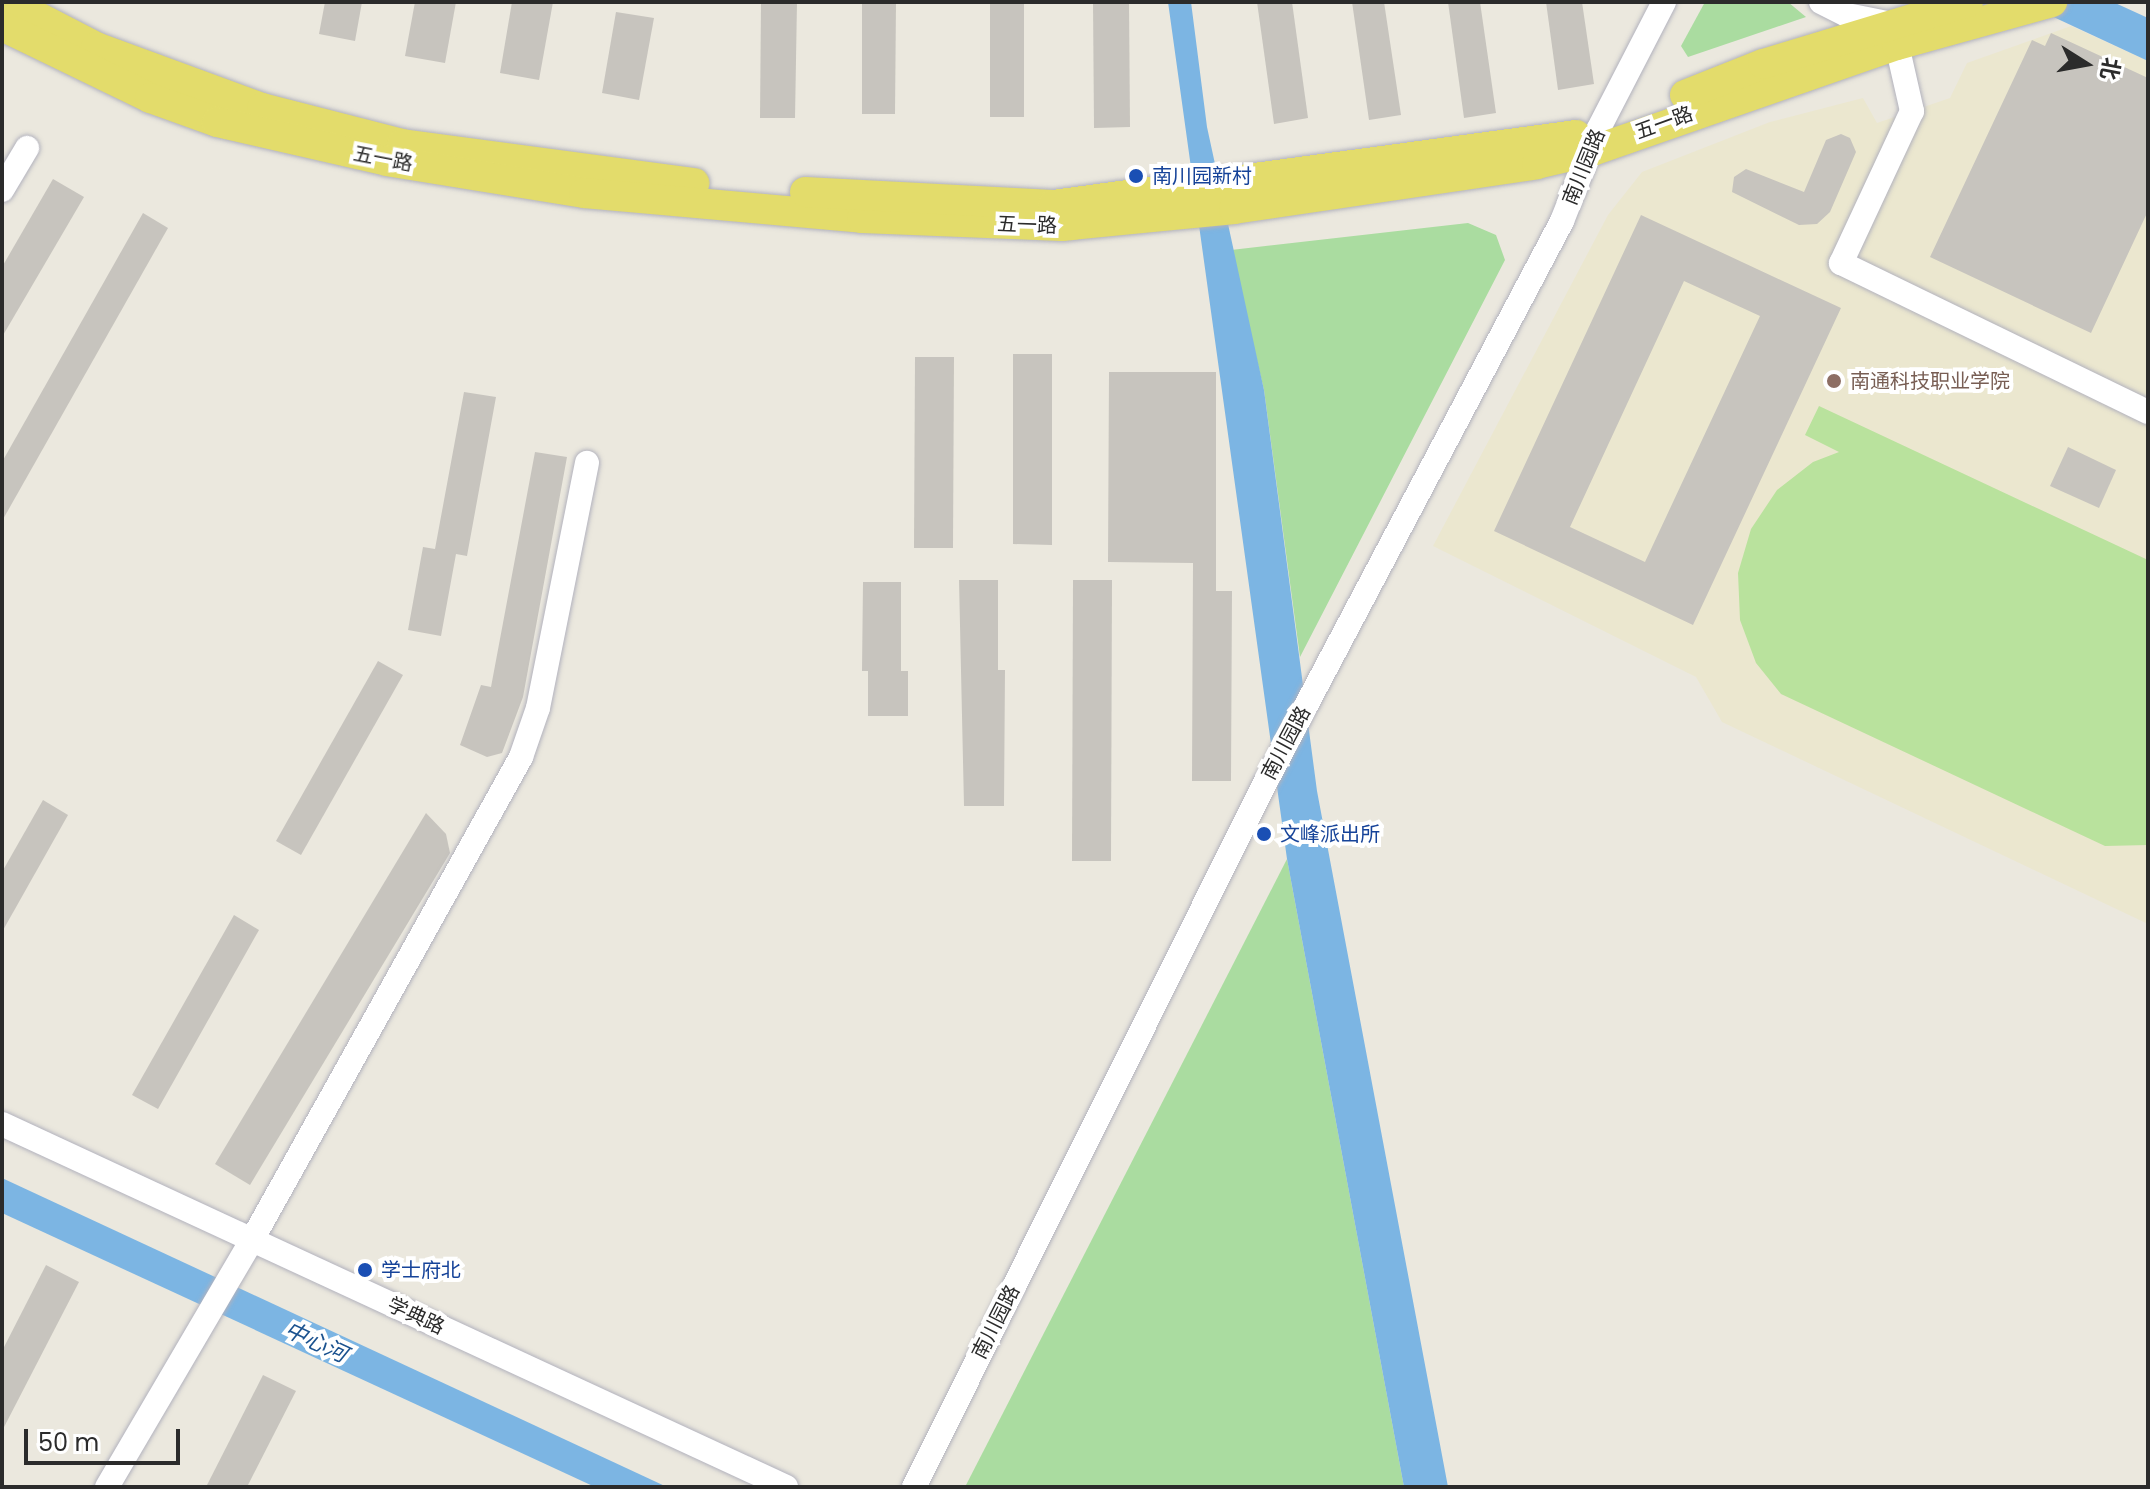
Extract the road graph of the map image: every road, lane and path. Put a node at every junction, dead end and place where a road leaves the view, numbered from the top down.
1 (9, 2) edge
2 (1664, 2) edge
3 (1821, 2) edge
4 (1968, 2) edge
5 (2052, 2) edge
6 (2, 26) edge
7 (1894, 34) junction
8 (1595, 140) junction
9 (27, 148) dead end
10 (2, 190) edge
11 (1186, 202) junction
12 (2148, 412) edge
13 (587, 463) dead end
14 (2, 1124) edge
15 (252, 1240) junction
16 (107, 1487) edge
17 (786, 1487) edge
18 (914, 1487) edge

1 - 11 main road, 五一路
2 - 8 street, 南川园路
3 - 7 street
4 - 7 main road, 五一路
5 - 7 main road, 五一路
6 - 11 main road, 五一路
7 - 8 main road, 五一路
7 - 12 street
8 - 11 main road, 五一路
8 - 18 street, 南川园路
9 - 10 street
13 - 15 street
14 - 15 street, 学典路
15 - 16 street
15 - 17 street, 学典路

